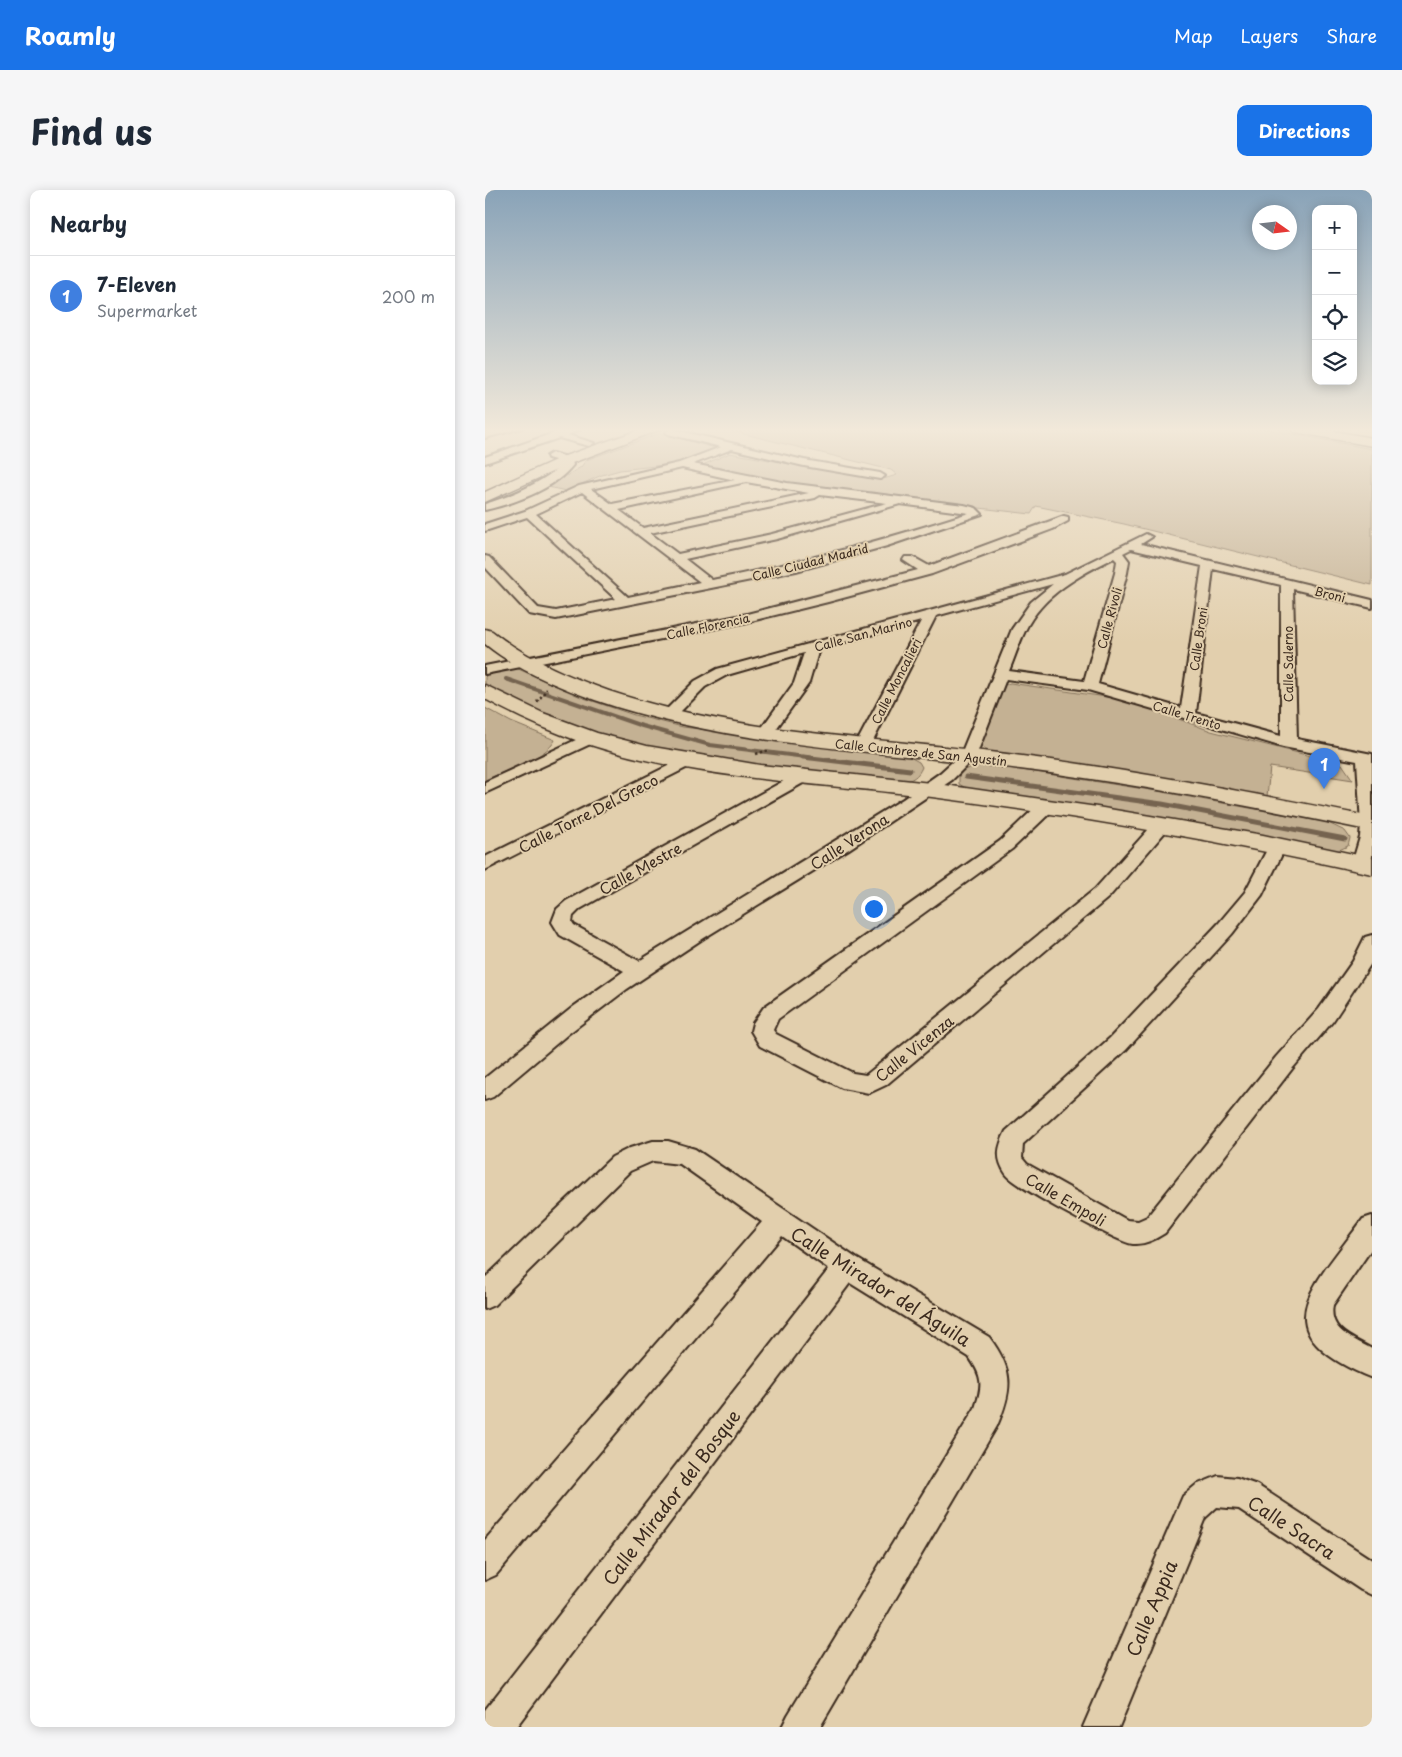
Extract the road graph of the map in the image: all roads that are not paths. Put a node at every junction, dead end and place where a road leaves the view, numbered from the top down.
1 (506, 500) edge
2 (531, 500) edge
3 (557, 500) edge
4 (599, 500) edge
5 (651, 500) edge
6 (789, 500) edge
7 (887, 500) edge
8 (905, 502) junction
9 (548, 504) junction
10 (485, 507) edge
11 (610, 508) junction
12 (529, 513) junction
13 (1064, 520) dead end
14 (485, 528) edge
15 (641, 532) junction
16 (1146, 537) dead end
17 (883, 544) junction
18 (1130, 545) junction
19 (895, 551) dead end
20 (1116, 552) junction
21 (675, 558) junction
22 (485, 560) edge
23 (909, 560) dead end
24 (1209, 564) junction
25 (928, 571) junction
26 (1073, 574) junction
27 (1287, 584) junction
28 (711, 585) junction
29 (626, 602) junction
30 (1372, 604) edge
31 (930, 616) junction
32 (485, 635) edge
33 (812, 648) junction
34 (521, 661) junction
35 (485, 670) edge
36 (1002, 674) junction
37 (1090, 686) junction
38 (485, 691) edge
39 (1188, 714) junction
40 (668, 716) junction
41 (766, 733) junction
42 (591, 738) junction
43 (1289, 744) junction
44 (863, 746) junction
45 (968, 756) junction
46 (1368, 759) edge
47 (690, 760) junction
48 (806, 775) junction
49 (485, 788) edge
50 (929, 789) junction
51 (1047, 806) junction
52 (1163, 824) junction
53 (1371, 824) edge
54 (1277, 846) junction
55 (485, 864) edge
56 (1367, 865) edge
57 (1372, 942) edge
58 (639, 970) junction
59 (485, 1091) edge
60 (779, 1221) junction
61 (1372, 1227) edge
62 (847, 1267) junction
63 (485, 1296) edge
64 (1372, 1364) edge
65 (1208, 1493) joint
66 (485, 1564) edge
67 (1372, 1579) edge
68 (494, 1727) edge
69 (800, 1727) edge
70 (1101, 1727) edge

1 - 10 street
2 - 9 street
3 - 9 street, Calle Ciudad Madrid
4 - 11 street
5 - 11 street
6 - 15 street
7 - 8 street, Calle Ciudad Madrid
8 - 17 street, Calle Ciudad Madrid
8 - 21 street
9 - 12 street, Calle Ciudad Madrid
11 - 15 street
12 - 14 street, Calle Ciudad Madrid
12 - 29 street
13 - 25 street, Calle Florencia
15 - 21 street
16 - 18 street, Calle Verona
17 - 19 street
17 - 28 street, Calle Ciudad Madrid
18 - 20 street, Calle Verona
18 - 24 street
20 - 26 street, Calle Verona
20 - 37 street, Calle Rivoli
21 - 28 street
22 - 29 street, Calle Ciudad Madrid
23 - 25 street
24 - 27 street
24 - 39 street, Calle Broni
25 - 34 street, Calle Florencia
26 - 31 street, Calle San Marino
26 - 36 street, Calle Verona
27 - 30 street, Broni
27 - 43 street, Calle Salerno
28 - 29 street, Calle Ciudad Madrid
31 - 33 street, Calle San Marino
31 - 44 street, Calle Moncalieri
32 - 34 street, Calle Cumbres de San Agustín
33 - 40 street, Calle San Marino
33 - 41 street
34 - 35 street, Calle Florencia
34 - 40 street, Calle Cumbres de San Agustín
36 - 37 street, Calle Trento
36 - 45 street, Calle Verona
37 - 39 street, Calle Trento
38 - 42 street
39 - 43 street, Calle Trento
40 - 41 street, Calle Cumbres de San Agustín
41 - 44 street, Calle Cumbres de San Agustín
42 - 47 street
42 - 49 street
43 - 46 street, Calle Trento
44 - 45 street, Calle Cumbres de San Agustín
45 - 50 street, Calle Verona
45 - 53 street, Calle Cumbres de San Agustín
46 - 53 street
47 - 48 street
47 - 55 street, Calle Torre Del Greco
48 - 50 street
48 - 58 street, Calle Mestre
50 - 51 street
50 - 58 street, Calle Verona
51 - 52 street
51 - 52 street, Calle Vicenza
52 - 54 street
53 - 56 street
54 - 56 street
54 - 57 street, Calle Empoli
58 - 59 street, Calle Verona
60 - 62 street, Calle Mirador del Águila
60 - 63 street, Calle Mirador del Águila
60 - 66 street
61 - 64 street
62 - 68 street, Calle Mirador del Bosque
62 - 69 street, Calle Mirador del Águila
65 - 67 street, Calle Sacra
65 - 70 street, Calle Appia

